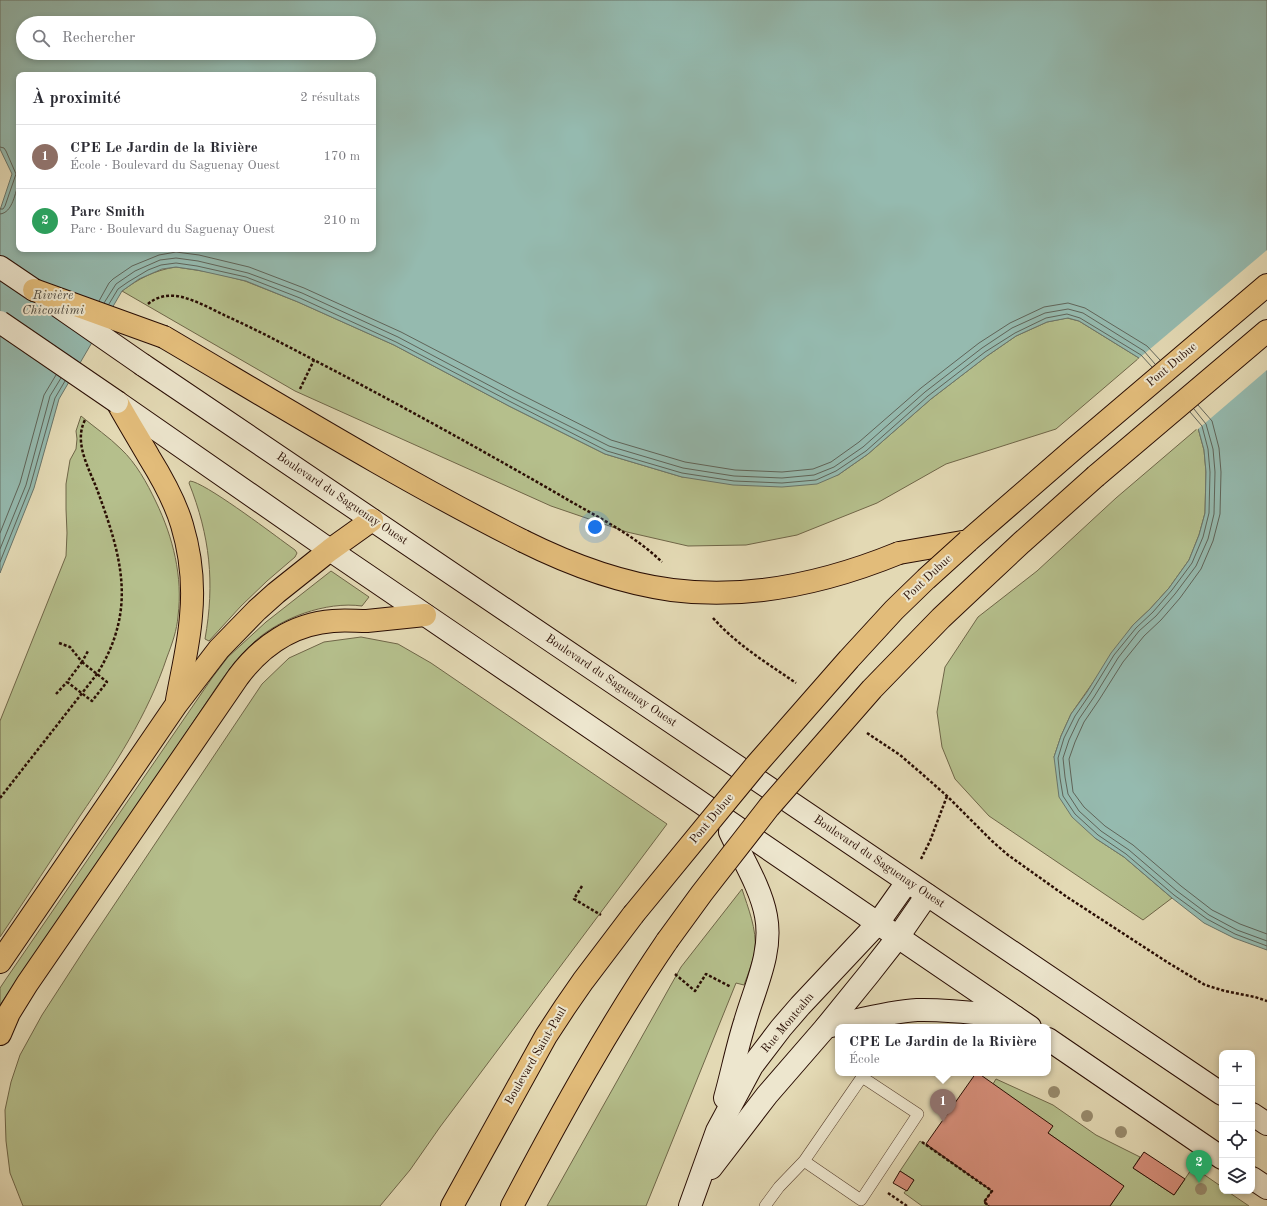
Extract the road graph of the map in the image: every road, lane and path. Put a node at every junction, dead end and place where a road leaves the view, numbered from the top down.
1 (0, 267) edge
2 (1267, 285) edge
3 (34, 290) junction
4 (147, 305) dead end
5 (0, 322) edge
6 (1267, 331) edge
7 (314, 360) junction
8 (300, 390) dead end
9 (117, 402) junction
10 (85, 420) dead end
11 (372, 520) junction
12 (968, 541) junction
13 (330, 550) junction
14 (667, 567) dead end
15 (425, 615) junction
16 (710, 615) dead end
17 (59, 643) dead end
18 (88, 651) dead end
19 (82, 662) junction
20 (97, 674) junction
21 (67, 682) junction
22 (799, 685) dead end
23 (56, 694) dead end
24 (81, 694) junction
25 (176, 705) junction
26 (862, 729) dead end
27 (947, 796) junction
28 (0, 798) edge
29 (722, 817) junction
30 (919, 863) dead end
31 (907, 882) junction
32 (582, 886) dead end
33 (927, 895) junction
34 (633, 915) joint
35 (603, 916) dead end
36 (878, 923) junction
37 (898, 937) junction
38 (0, 962) edge
39 (674, 973) dead end
40 (732, 987) dead end
41 (1267, 1001) edge
42 (1023, 1022) edge
43 (840, 1024) edge
44 (835, 1025) edge
45 (826, 1027) junction
46 (0, 1034) edge
47 (1051, 1042) edge
48 (1219, 1092) edge
49 (1255, 1116) edge
50 (1267, 1124) edge
51 (717, 1132) junction
52 (920, 1141) dead end
53 (1219, 1156) edge
54 (804, 1162) junction
55 (1255, 1180) edge
56 (699, 1183) junction
57 (1267, 1188) edge
58 (892, 1195) dead end
59 (450, 1203) edge
60 (512, 1206) edge
61 (690, 1206) edge
62 (765, 1206) edge
63 (907, 1206) edge
64 (989, 1206) edge

1 - 3 main road, Boulevard du Saguenay Ouest
2 - 12 main road, Pont Dubuc
3 - 11 main road, Boulevard du Saguenay Ouest, bridge
3 - 12 main road, bridge
4 - 7 path
5 - 9 main road, bridge
6 - 60 main road, bridge
7 - 8 path
7 - 14 path
9 - 13 main road
9 - 25 main road
10 - 20 path
11 - 13 main road
11 - 31 main road, Boulevard du Saguenay Ouest
12 - 34 main road, Pont Dubuc, bridge
13 - 15 main road
13 - 25 main road
15 - 29 main road
15 - 46 main road
16 - 22 path
17 - 19 path
18 - 19 path
19 - 20 path
19 - 21 path
20 - 24 path
20 - 24 path
21 - 23 path
21 - 24 path
24 - 28 path
25 - 38 main road
26 - 27 path
27 - 30 path
27 - 41 path
29 - 36 main road
29 - 51 main road
31 - 33 main road, Boulevard du Saguenay Ouest
31 - 36 main road, Rue Montcalm
32 - 35 path
33 - 37 main road, Rue Montcalm
33 - 48 main road, Boulevard du Saguenay Ouest
34 - 59 main road, Boulevard Saint-Paul
36 - 37 main road
36 - 51 main road, Rue Montcalm
37 - 42 main road
37 - 45 main road, Rue Montcalm
39 - 40 path
42 - 43 main road
44 - 45 main road
45 - 56 main road, Rue Montcalm
47 - 53 main road
49 - 50 main road
51 - 56 main road, Rue Montcalm
52 - 64 path
54 - 54 lane
54 - 62 lane
55 - 57 main road
56 - 61 main road, Rue Montcalm
58 - 63 path

